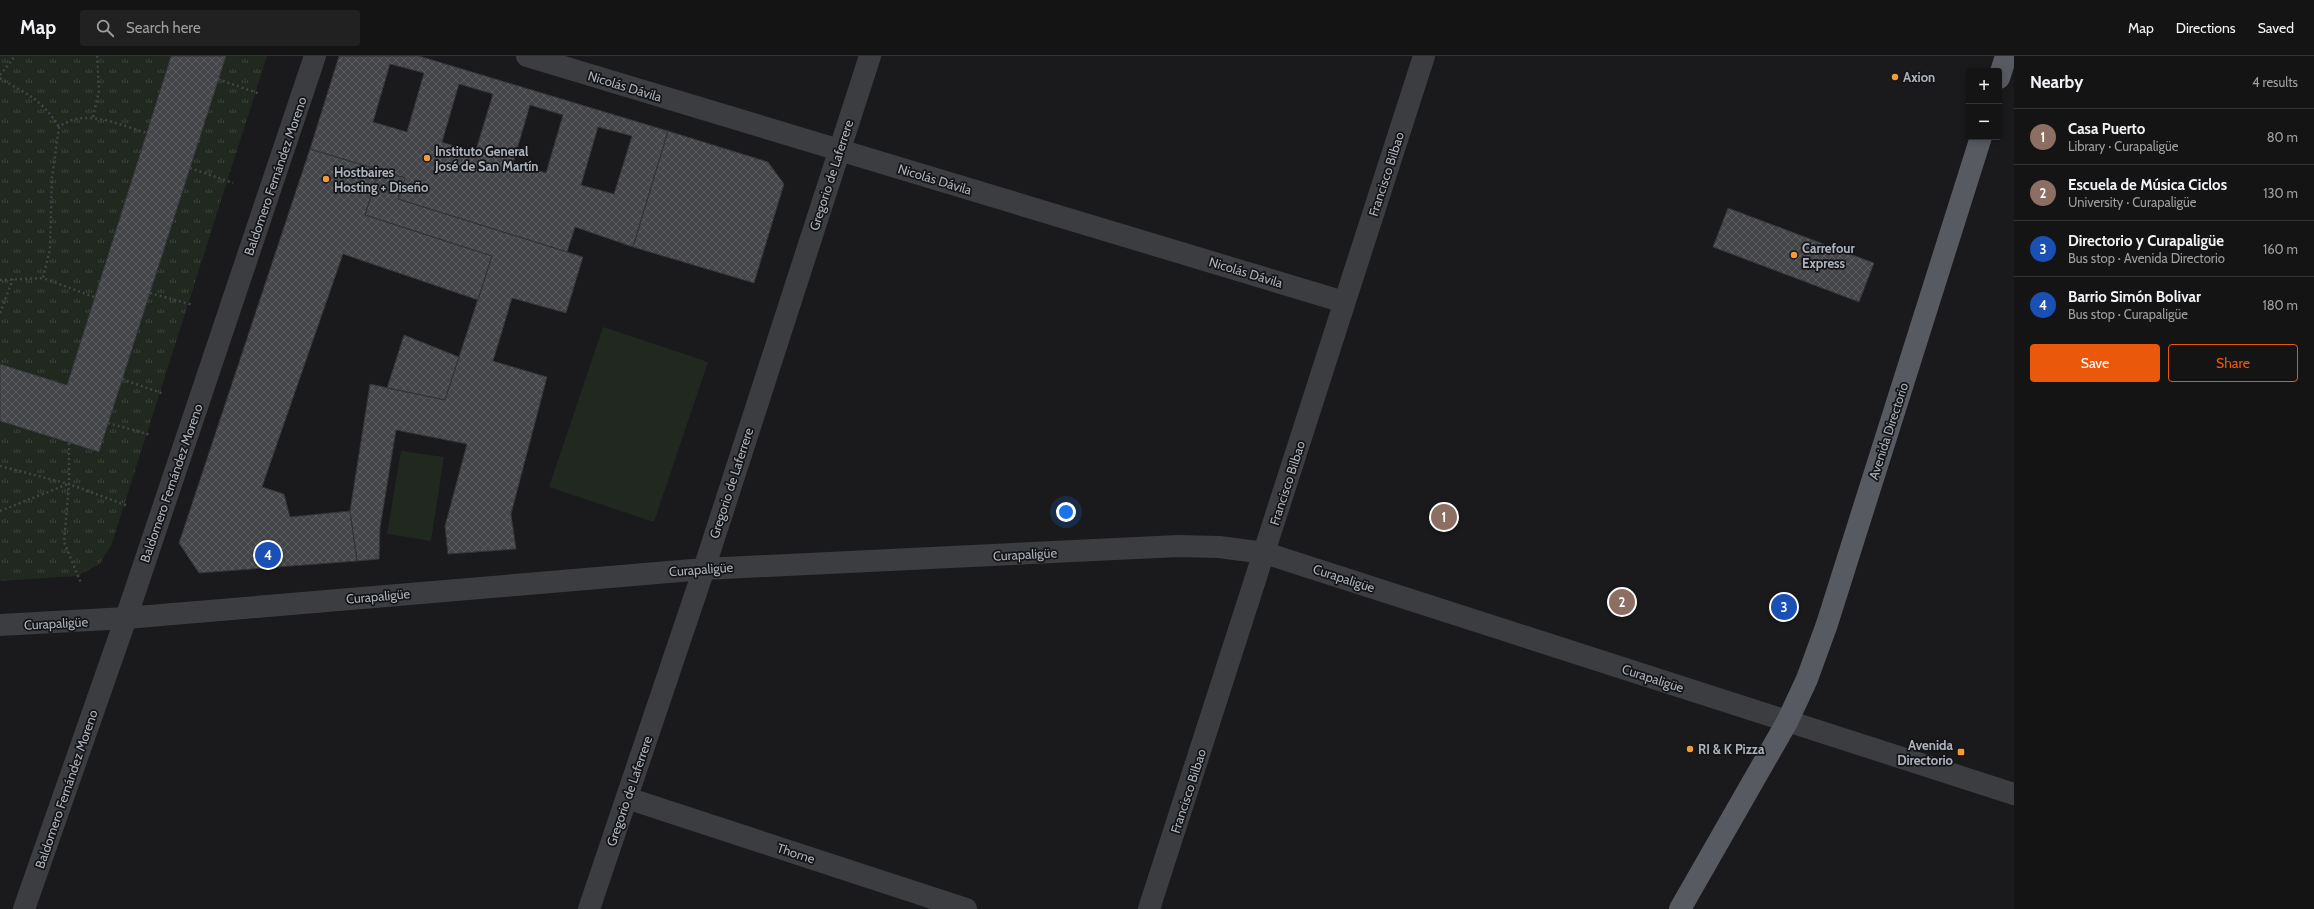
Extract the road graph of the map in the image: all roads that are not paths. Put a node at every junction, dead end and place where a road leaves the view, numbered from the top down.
1 (315, 56) edge
2 (527, 56) edge
3 (870, 56) edge
4 (1424, 56) edge
5 (2006, 56) edge
6 (2002, 69) edge
7 (1979, 140) edge
8 (839, 150) junction
9 (1344, 302) junction
10 (1265, 552) junction
11 (704, 569) junction
12 (126, 618) junction
13 (0, 625) edge
14 (1787, 722) junction
15 (2014, 794) edge
16 (627, 798) junction
17 (24, 909) edge
18 (589, 909) edge
19 (966, 909) edge
20 (1150, 909) edge
21 (1680, 909) edge

1 - 12 street, Baldomero Fernández Moreno
2 - 8 street, Nicolás Dávila
3 - 8 street, Gregorio de Laferrere
4 - 9 street, Francisco Bilbao
5 - 6 main road
7 - 14 main road, Avenida Directorio
8 - 9 street, Nicolás Dávila
8 - 11 street, Gregorio de Laferrere
9 - 10 street, Francisco Bilbao
10 - 11 street, Curapaligüe
10 - 14 street, Curapaligüe
10 - 20 street, Francisco Bilbao
11 - 12 street, Curapaligüe
11 - 16 street, Gregorio de Laferrere
12 - 13 street, Curapaligüe
12 - 17 street, Baldomero Fernández Moreno
14 - 15 street, Curapaligüe
14 - 21 main road, Avenida Directorio
16 - 18 street, Gregorio de Laferrere
16 - 19 street, Thorne

